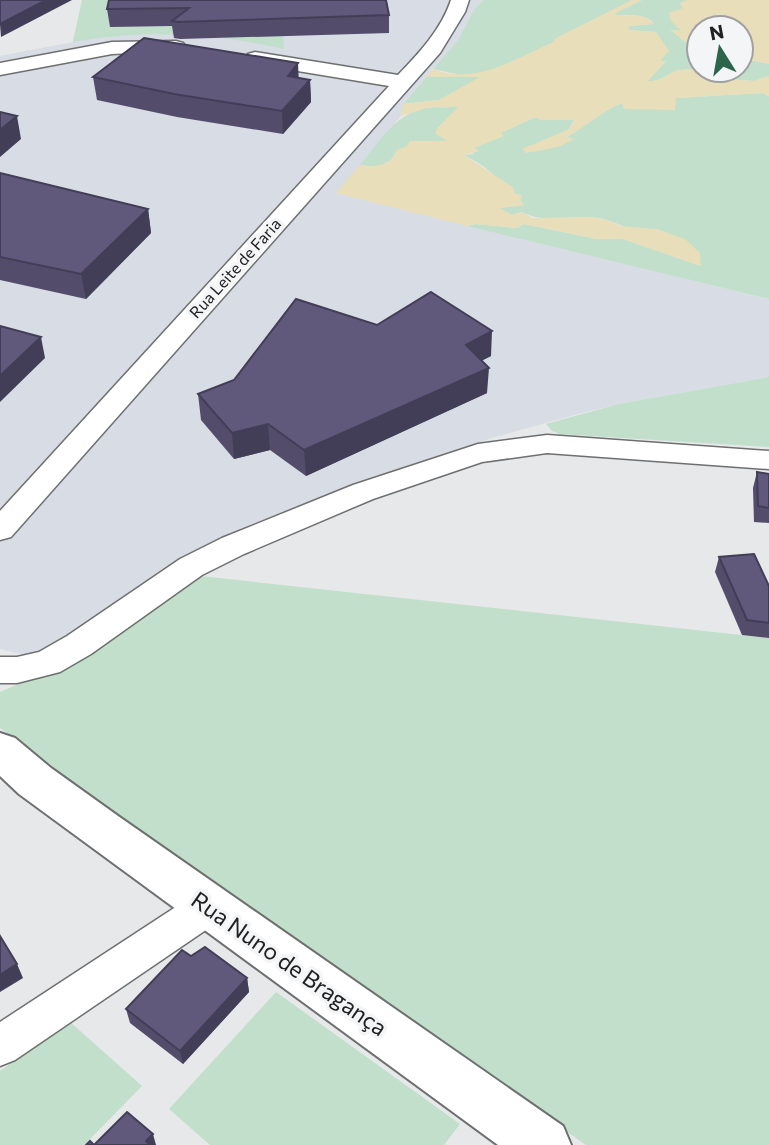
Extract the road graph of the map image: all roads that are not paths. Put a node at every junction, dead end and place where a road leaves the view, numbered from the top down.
1 (460, 0) edge
2 (198, 48) edge
3 (239, 55) edge
4 (0, 69) edge
5 (402, 82) junction
6 (769, 460) edge
7 (0, 530) edge
8 (0, 670) edge
9 (12, 766) edge
10 (208, 907) junction
11 (0, 1046) edge
12 (544, 1145) edge

1 - 5 street, Rua Leite de Faria
2 - 4 street
3 - 5 street
5 - 7 street, Rua Leite de Faria
6 - 8 street
9 - 10 street, Rua Nuno de Bragança
10 - 11 street
10 - 12 street, Rua Nuno de Bragança

